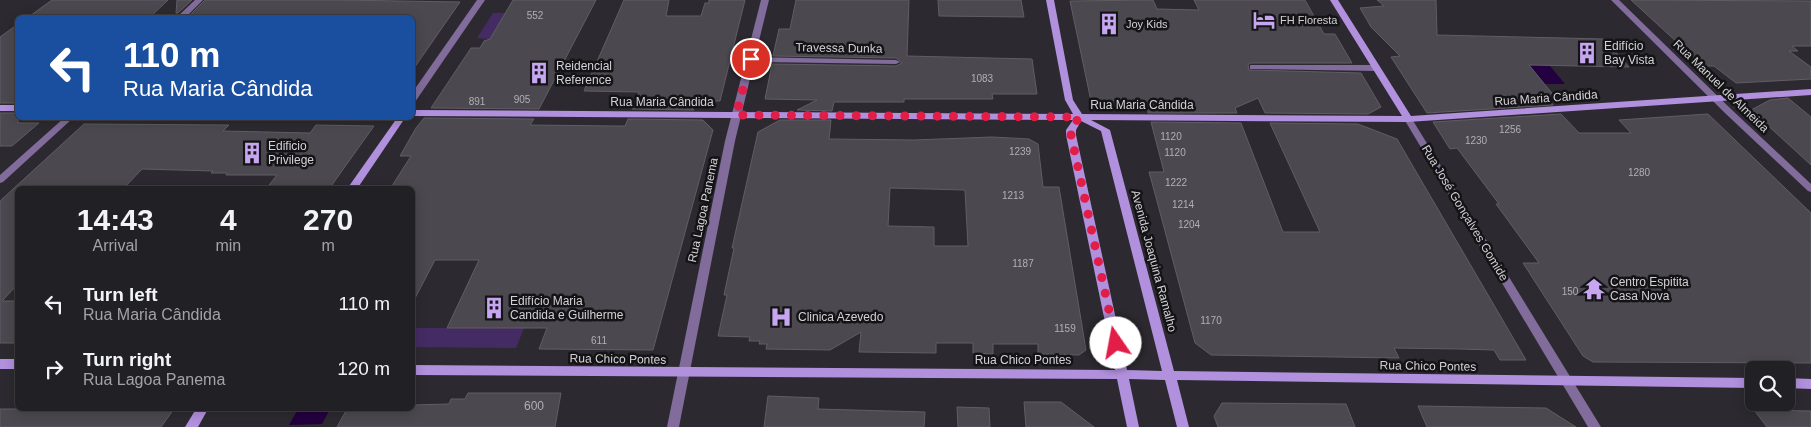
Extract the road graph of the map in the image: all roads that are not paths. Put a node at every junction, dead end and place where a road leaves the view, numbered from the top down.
1 (199, 0) edge
2 (481, 0) edge
3 (765, 0) edge
4 (1050, 0) edge
5 (1334, 0) edge
6 (1615, 0) edge
7 (183, 15) edge
8 (751, 59) junction
9 (896, 62) dead end
10 (1253, 68) dead end
11 (1376, 68) junction
12 (1811, 92) edge
13 (415, 96) edge
14 (1714, 98) junction
15 (0, 108) edge
16 (15, 108) edge
17 (415, 113) edge
18 (736, 115) junction
19 (1079, 117) junction
20 (1408, 119) junction
21 (67, 120) edge
22 (400, 120) edge
23 (0, 180) edge
24 (354, 186) edge
25 (1811, 188) edge
26 (0, 364) edge
27 (15, 364) edge
28 (415, 370) edge
29 (683, 373) junction
30 (1123, 375) junction
31 (1170, 376) junction
32 (1568, 382) junction
33 (1745, 383) edge
34 (1795, 384) edge
35 (1811, 384) edge
36 (201, 411) edge
37 (191, 427) edge
38 (672, 427) edge
39 (1133, 427) edge
40 (1183, 427) edge
41 (1595, 427) edge

1 - 7 street
2 - 13 street
3 - 8 street, Rua Lagoa Panema
4 - 19 main road
5 - 11 main road, Rua José Gonçalves Gomide
6 - 14 street, Rua Manuel de Almeida
8 - 9 street, Travessa Dunka
8 - 18 street, Rua Lagoa Panema
10 - 11 street
11 - 20 main road, Rua José Gonçalves Gomide
12 - 14 main road, Rua Maria Cândida
14 - 20 main road, Rua Maria Cândida
14 - 25 street, Rua Manuel de Almeida
15 - 16 main road
17 - 18 main road, Rua Maria Cândida
18 - 19 main road, Rua Maria Cândida
18 - 29 street, Rua Lagoa Panema
19 - 20 main road, Rua Maria Cândida
19 - 30 main road
19 - 31 main road, Avenida Joaquina Ramalho
20 - 32 street, Rua José Gonçalves Gomide
21 - 23 street
22 - 24 main road
26 - 27 main road
28 - 29 main road, Rua Chico Pontes
29 - 30 main road, Rua Chico Pontes
29 - 38 street, Rua Lagoa Panema
30 - 31 main road, Rua Chico Pontes
30 - 39 main road
31 - 32 main road, Rua Chico Pontes
31 - 40 main road, Avenida Joaquina Ramalho
32 - 33 main road, Rua Chico Pontes
32 - 41 street, Rua José Gonçalves Gomide
34 - 35 main road
36 - 37 main road

